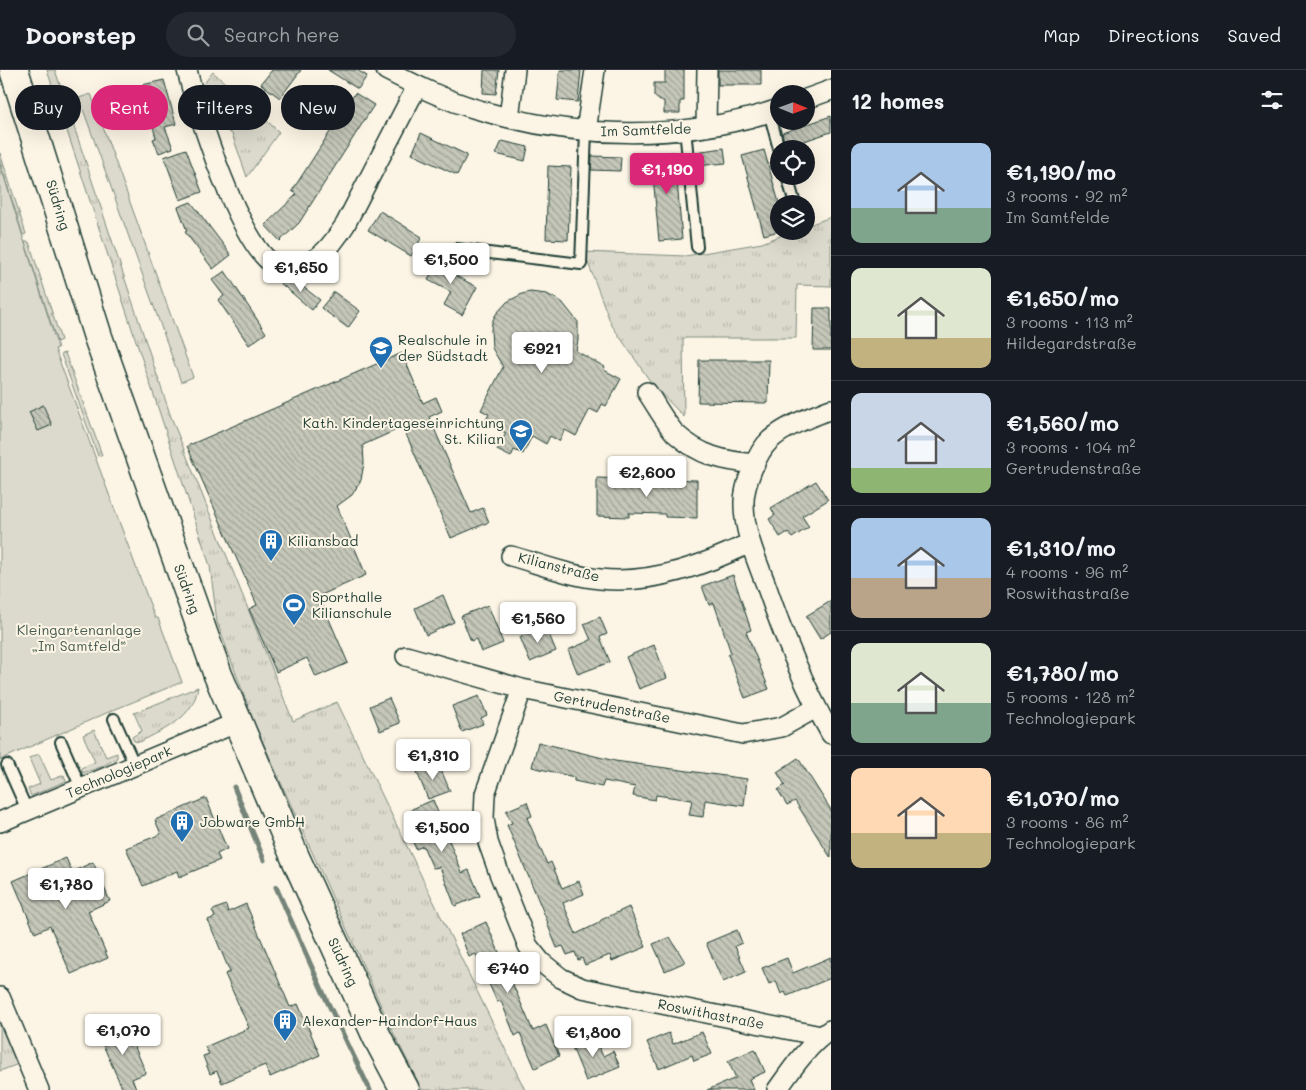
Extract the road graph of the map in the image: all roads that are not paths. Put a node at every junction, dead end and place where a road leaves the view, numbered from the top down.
1 (14, 70) edge
2 (187, 70) edge
3 (515, 70) edge
4 (595, 70) edge
5 (707, 70) edge
6 (402, 76) edge
7 (831, 90) edge
8 (815, 96) edge
9 (770, 111) edge
10 (509, 118) junction
11 (706, 127) junction
12 (685, 129) junction
13 (586, 132) junction
14 (697, 247) dead end
15 (456, 249) dead end
16 (647, 392) dead end
17 (831, 409) edge
18 (755, 464) junction
19 (750, 543) junction
20 (512, 556) dead end
21 (406, 656) dead end
22 (522, 689) junction
23 (816, 708) junction
24 (114, 719) dead end
25 (238, 722) junction
26 (831, 734) edge
27 (61, 742) dead end
28 (6, 765) dead end
29 (135, 766) junction
30 (80, 788) junction
31 (27, 810) junction
32 (0, 822) edge
33 (0, 997) edge
34 (826, 1032) edge
35 (39, 1090) edge
36 (405, 1090) edge
37 (777, 1090) edge

1 - 25 main road, Südring
2 - 6 street
3 - 10 street
4 - 13 street, Im Samtfelde
5 - 11 street, Im Samtfelde
6 - 10 street, Im Samtfelde
7 - 8 street
9 - 11 street, Im Samtfelde
10 - 13 street, Im Samtfelde
11 - 12 street, Im Samtfelde
12 - 13 street, Im Samtfelde
12 - 14 lane
13 - 15 lane
16 - 18 street
17 - 18 street
18 - 19 street
19 - 20 street, Kilianstraße
19 - 23 street
21 - 22 street, Gertrudenstraße
22 - 23 street, Gertrudenstraße
22 - 34 street, Roswithastraße
23 - 26 street
24 - 29 lane
25 - 29 street, Technologiepark
25 - 36 main road, Südring
27 - 30 lane
28 - 31 lane
29 - 30 street, Technologiepark
30 - 31 street, Technologiepark
31 - 32 street, Technologiepark
33 - 35 street
34 - 37 street

